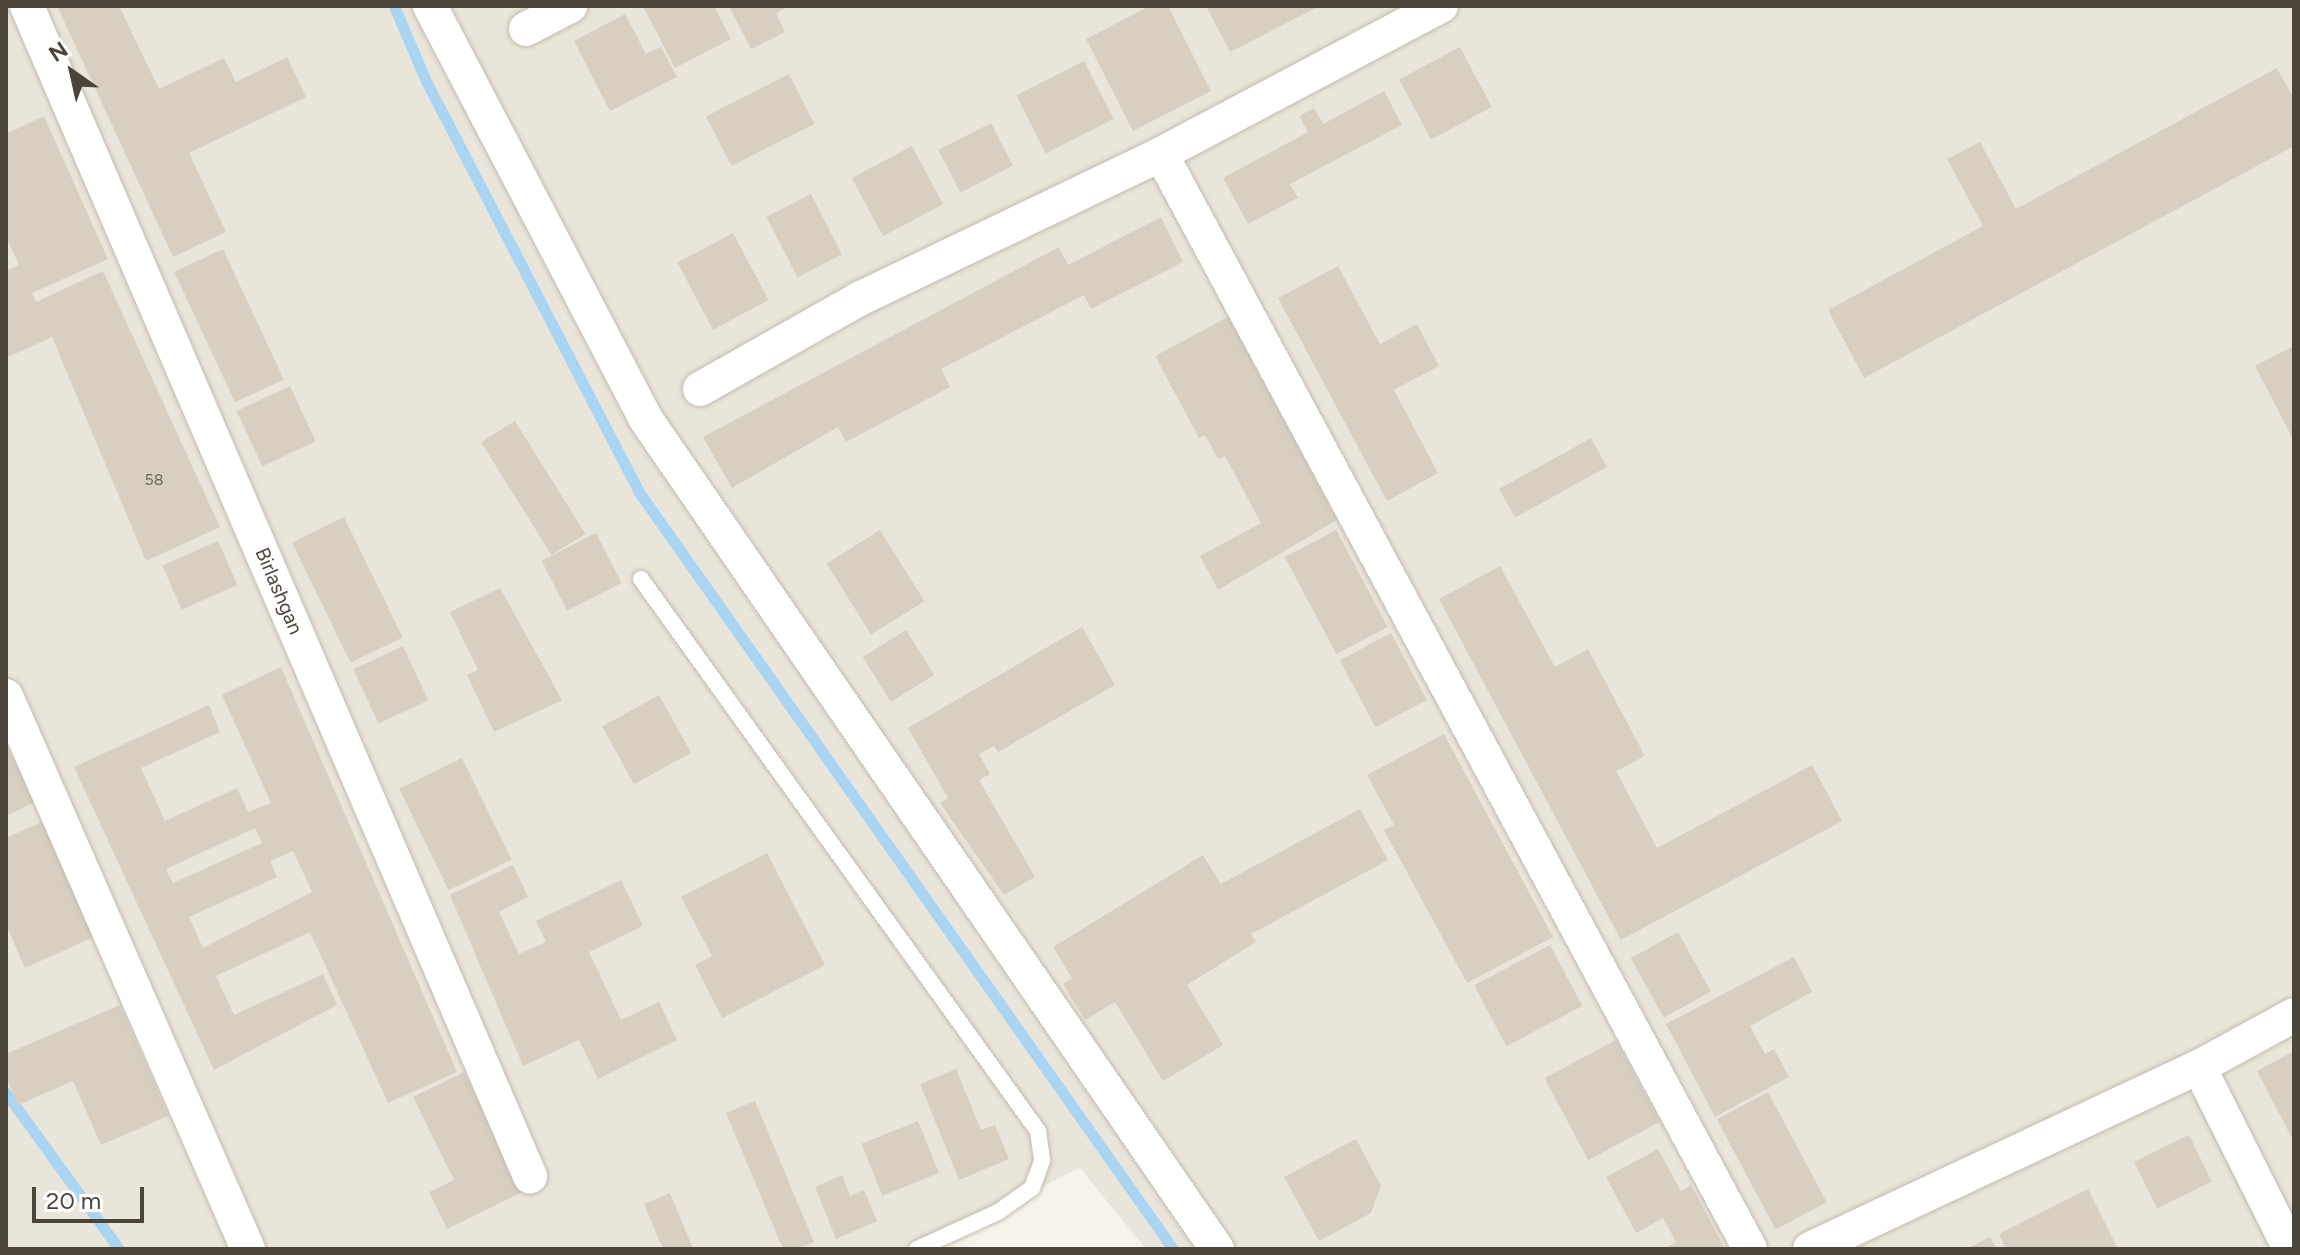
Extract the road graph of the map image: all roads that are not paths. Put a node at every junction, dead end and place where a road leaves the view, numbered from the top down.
1 (27, 6) edge
2 (430, 6) edge
3 (570, 6) edge
4 (1441, 6) edge
5 (526, 29) dead end
6 (1161, 154) junction
7 (700, 389) dead end
8 (641, 579) dead end
9 (6, 696) edge
10 (2294, 1015) edge
11 (2199, 1067) junction
12 (530, 1176) dead end
13 (248, 1249) edge
14 (917, 1249) edge
15 (1217, 1249) edge
16 (1750, 1249) edge
17 (1810, 1249) edge
18 (2290, 1249) edge

1 - 12 street, Birlashgan
2 - 15 street
3 - 5 street
4 - 6 street
6 - 7 street
6 - 16 street
8 - 14 lane
9 - 13 street
10 - 11 street
11 - 17 street
11 - 18 street

